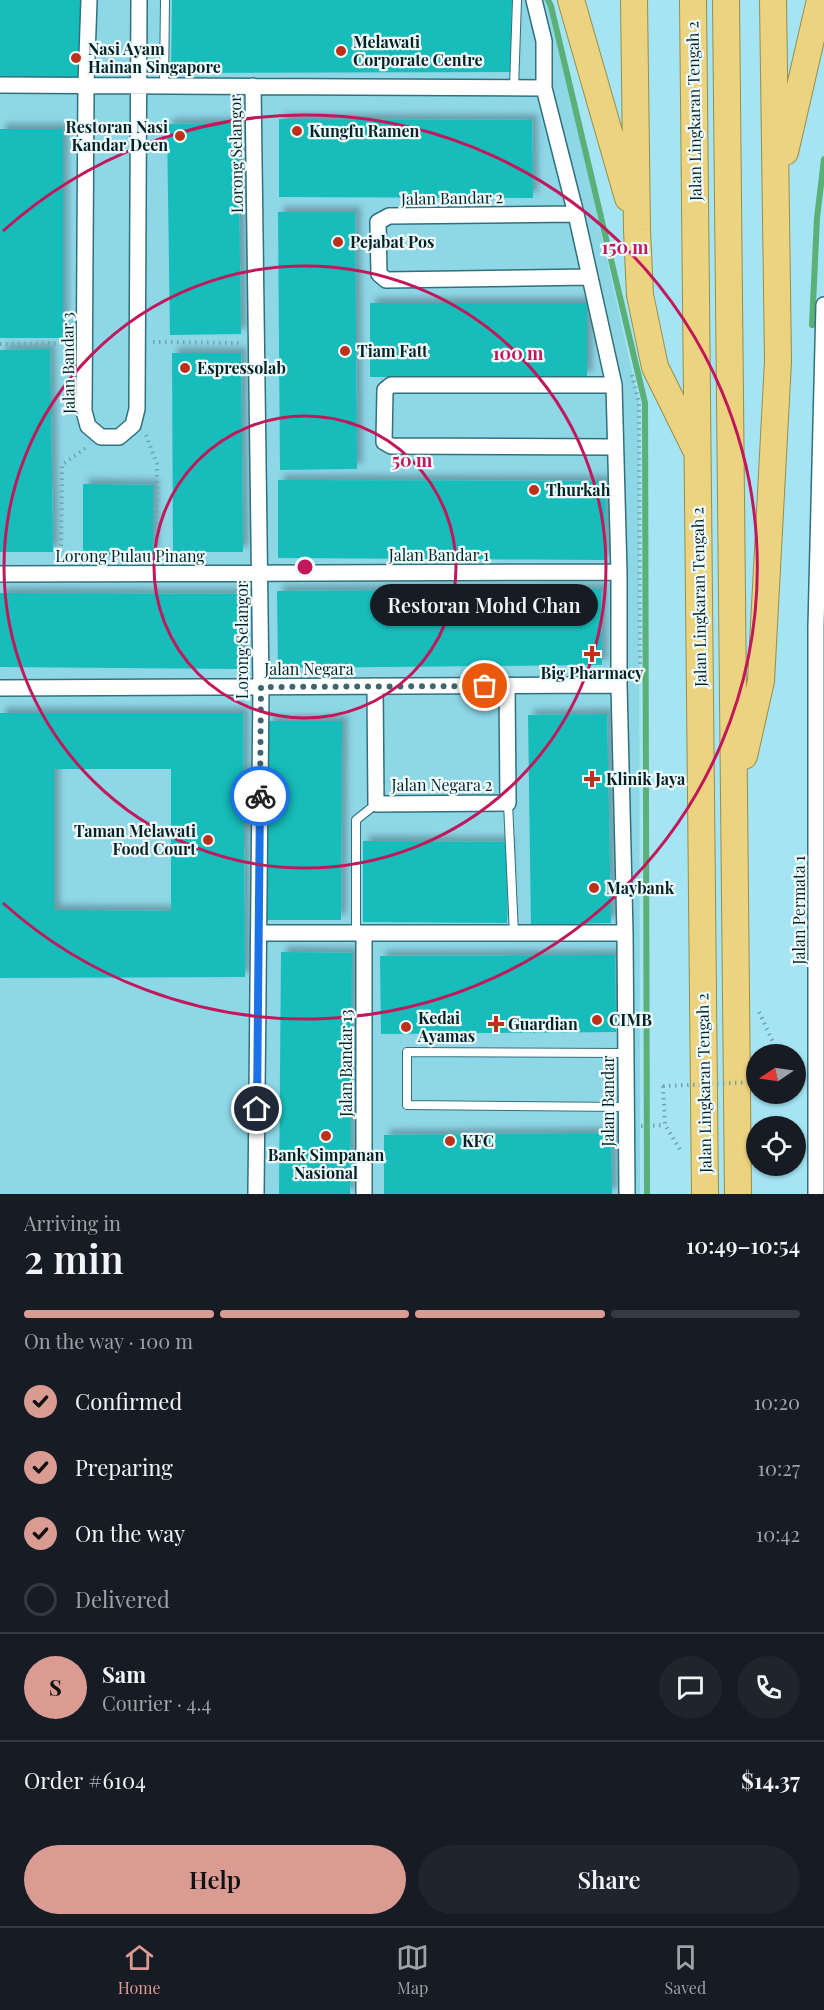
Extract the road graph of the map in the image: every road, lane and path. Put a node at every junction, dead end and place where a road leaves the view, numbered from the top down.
1 (89, 0) edge
2 (139, 0) edge
3 (165, 0) edge
4 (517, 0) edge
5 (534, 0) edge
6 (571, 0) edge
7 (634, 0) edge
8 (642, 0) edge
9 (693, 0) edge
10 (726, 0) edge
11 (766, 0) edge
12 (773, 0) edge
13 (820, 0) edge
14 (774, 27) junction
15 (634, 31) junction
16 (0, 85) edge
17 (86, 85) junction
18 (139, 86) junction
19 (164, 86) junction
20 (254, 86) junction
21 (514, 88) junction
22 (544, 88) junction
23 (776, 194) junction
24 (576, 214) junction
25 (637, 230) junction
26 (590, 277) junction
27 (824, 305) edge
28 (138, 342) junction
29 (84, 343) junction
30 (257, 343) junction
31 (0, 344) edge
32 (823, 371) edge
33 (614, 386) junction
34 (137, 409) junction
35 (101, 437) junction
36 (615, 447) junction
37 (697, 453) junction
38 (619, 572) junction
39 (156, 573) junction
40 (260, 573) junction
41 (0, 574) edge
42 (61, 574) junction
43 (821, 594) edge
44 (820, 627) edge
45 (507, 685) junction
46 (619, 685) junction
47 (375, 686) junction
48 (261, 687) junction
49 (0, 688) edge
50 (734, 797) junction
51 (508, 803) junction
52 (376, 804) junction
53 (821, 823) edge
54 (259, 933) junction
55 (360, 933) junction
56 (626, 933) junction
57 (514, 934) junction
58 (626, 1053) junction
59 (746, 1082) edge
60 (626, 1107) junction
61 (820, 1107) edge
62 (682, 1154) dead end
63 (256, 1194) edge
64 (364, 1194) edge
65 (627, 1194) edge
66 (705, 1194) edge
67 (738, 1194) edge
68 (816, 1194) edge

1 - 17 street, Jalan Bandar 3
2 - 18 street
3 - 19 lane
4 - 21 lane
5 - 22 street, Jalan Bandar
6 - 25 highway
7 - 15 highway
8 - 15 highway
9 - 37 highway, Jalan Lingkaran Tengah 2
10 - 50 highway, Jalan Lingkaran Tengah 2
11 - 14 highway
12 - 14 highway
13 - 23 highway
14 - 23 highway
15 - 25 highway
16 - 17 street
17 - 18 street
17 - 29 street, Jalan Bandar 3
18 - 19 street
18 - 28 street
19 - 20 street
20 - 21 street
20 - 30 street, Lorong Selangor
21 - 22 street
22 - 24 street, Jalan Bandar
23 - 50 highway
24 - 26 street, Jalan Bandar
24 - 26 street, Jalan Bandar 2
25 - 37 highway
26 - 33 street, Jalan Bandar
27 - 32 street, Jalan Permata 1
28 - 30 path
28 - 34 street
29 - 31 path
29 - 35 street, Jalan Bandar 3
30 - 40 street, Lorong Selangor
32 - 43 street, Jalan Permata 1
33 - 36 street, Jalan Bandar
33 - 36 street
34 - 35 street
34 - 39 path
35 - 42 path
36 - 38 street, Jalan Bandar
37 - 66 highway, Jalan Lingkaran Tengah 2
38 - 40 street, Jalan Bandar 1
38 - 46 street, Jalan Bandar
39 - 40 street, Lorong Pulau Pinang
39 - 42 street, Lorong Pulau Pinang
40 - 48 street, Lorong Selangor
41 - 42 street, Lorong Pulau Pinang
43 - 44 street, Jalan Permata 1
44 - 53 street, Jalan Permata 1
45 - 46 street, Jalan Negara
45 - 47 street, Jalan Negara
45 - 51 street, Jalan Negara 2
46 - 56 street, Jalan Bandar
47 - 48 street, Jalan Negara
47 - 52 street, Jalan Negara 2
48 - 49 street, Jalan Negara
48 - 54 street, Lorong Selangor
50 - 67 highway, Jalan Lingkaran Tengah 2
51 - 52 street, Jalan Negara 2
51 - 57 lane
52 - 55 lane
53 - 61 street, Jalan Permata 1
54 - 55 street
54 - 63 street, Lorong Selangor
55 - 57 street
55 - 64 street, Jalan Bandar 13
56 - 57 street
56 - 58 street, Jalan Bandar
58 - 60 street, Jalan Bandar
58 - 60 lane
59 - 62 path, bridge
60 - 65 street, Jalan Bandar
61 - 68 street, Jalan Permata 1

